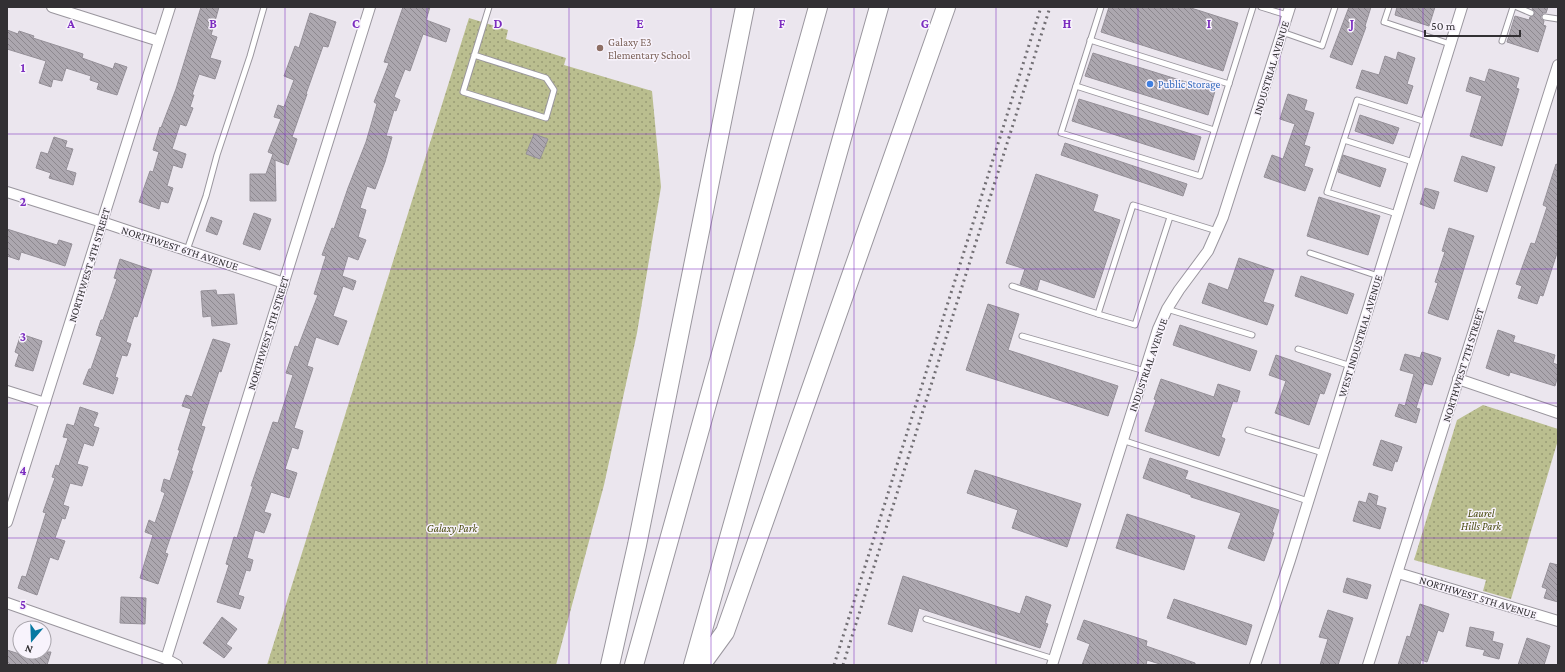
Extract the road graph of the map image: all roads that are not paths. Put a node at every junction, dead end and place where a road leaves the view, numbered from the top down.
1 (52, 7) edge
2 (170, 7) edge
3 (264, 7) edge
4 (370, 7) edge
5 (489, 7) edge
6 (745, 7) edge
7 (818, 7) edge
8 (878, 7) edge
9 (946, 7) edge
10 (1101, 7) edge
11 (1253, 7) edge
12 (1261, 7) edge
13 (1334, 7) edge
14 (1389, 7) edge
15 (1462, 7) edge
16 (1513, 7) edge
17 (1518, 7) edge
18 (1288, 11) edge
19 (1531, 13) dead end
20 (1545, 17) dead end
21 (1558, 19) edge
22 (1282, 32) junction
23 (1090, 40) junction
24 (159, 41) junction
25 (1502, 41) dead end
26 (1450, 44) junction
27 (474, 55) junction
28 (1558, 65) edge
29 (1229, 84) junction
30 (1076, 86) junction
31 (1426, 122) junction
32 (1214, 130) junction
33 (1344, 140) junction
34 (1413, 162) junction
35 (7, 192) edge
36 (1397, 214) junction
37 (1170, 216) junction
38 (102, 222) junction
39 (1217, 232) junction
40 (187, 250) junction
41 (1310, 253) dead end
42 (1378, 276) junction
43 (284, 283) junction
44 (1012, 286) dead end
45 (1167, 309) junction
46 (1098, 314) junction
47 (1252, 335) dead end
48 (1022, 336) dead end
49 (1298, 349) dead end
50 (1350, 366) junction
51 (1144, 371) junction
52 (1458, 379) junction
53 (7, 391) edge
54 (46, 404) junction
55 (1558, 412) edge
56 (1248, 430) dead end
57 (1122, 440) junction
58 (1323, 453) junction
59 (1308, 502) junction
60 (7, 522) edge
61 (1398, 573) junction
62 (7, 603) edge
63 (926, 619) dead end
64 (1558, 621) edge
65 (166, 659) junction
66 (1053, 662) edge
67 (177, 665) edge
68 (610, 665) edge
69 (634, 665) edge
70 (693, 665) edge
71 (701, 665) edge
72 (1255, 665) edge
73 (1368, 665) edge

1 - 24 street
2 - 24 street, NORTHWEST 4TH STREET
3 - 40 lane
4 - 43 street, NORTHWEST 5TH STREET
5 - 27 lane
6 - 68 highway
7 - 69 highway
8 - 70 highway
9 - 71 highway
10 - 23 lane
11 - 29 lane
12 - 18 lane
13 - 22 lane
14 - 26 lane
15 - 26 street, WEST INDUSTRIAL AVENUE
16 - 25 lane
17 - 19 lane
18 - 22 street, INDUSTRIAL AVENUE
20 - 21 lane
22 - 39 street, INDUSTRIAL AVENUE
23 - 29 lane
23 - 30 lane
24 - 38 street, NORTHWEST 4TH STREET
26 - 31 street, WEST INDUSTRIAL AVENUE
27 - 27 lane
28 - 52 street, NORTHWEST 7TH STREET
29 - 32 lane
30 - 32 lane
30 - 32 lane
31 - 33 lane
31 - 34 street, WEST INDUSTRIAL AVENUE
33 - 34 lane
33 - 36 lane
34 - 36 street, WEST INDUSTRIAL AVENUE
35 - 38 street, NORTHWEST 6TH AVENUE
36 - 42 street, WEST INDUSTRIAL AVENUE
37 - 39 lane
37 - 46 lane
37 - 46 lane
38 - 40 street, NORTHWEST 6TH AVENUE
38 - 54 street, NORTHWEST 4TH STREET
39 - 45 street, INDUSTRIAL AVENUE
40 - 43 street, NORTHWEST 6TH AVENUE
41 - 42 lane
42 - 50 street, WEST INDUSTRIAL AVENUE
43 - 65 street, NORTHWEST 5TH STREET
44 - 46 lane
45 - 47 lane
45 - 51 street, INDUSTRIAL AVENUE
48 - 51 lane
49 - 50 lane
50 - 58 street, WEST INDUSTRIAL AVENUE
51 - 57 street, INDUSTRIAL AVENUE
52 - 55 street
52 - 61 street, NORTHWEST 7TH STREET
53 - 54 street
54 - 60 street, NORTHWEST 4TH STREET
56 - 58 lane
57 - 59 lane
57 - 66 street, INDUSTRIAL AVENUE
58 - 59 street, WEST INDUSTRIAL AVENUE
59 - 72 street, WEST INDUSTRIAL AVENUE
61 - 64 street, NORTHWEST 5TH AVENUE
61 - 73 street, NORTHWEST 7TH STREET
62 - 65 street
63 - 66 lane
65 - 67 street

